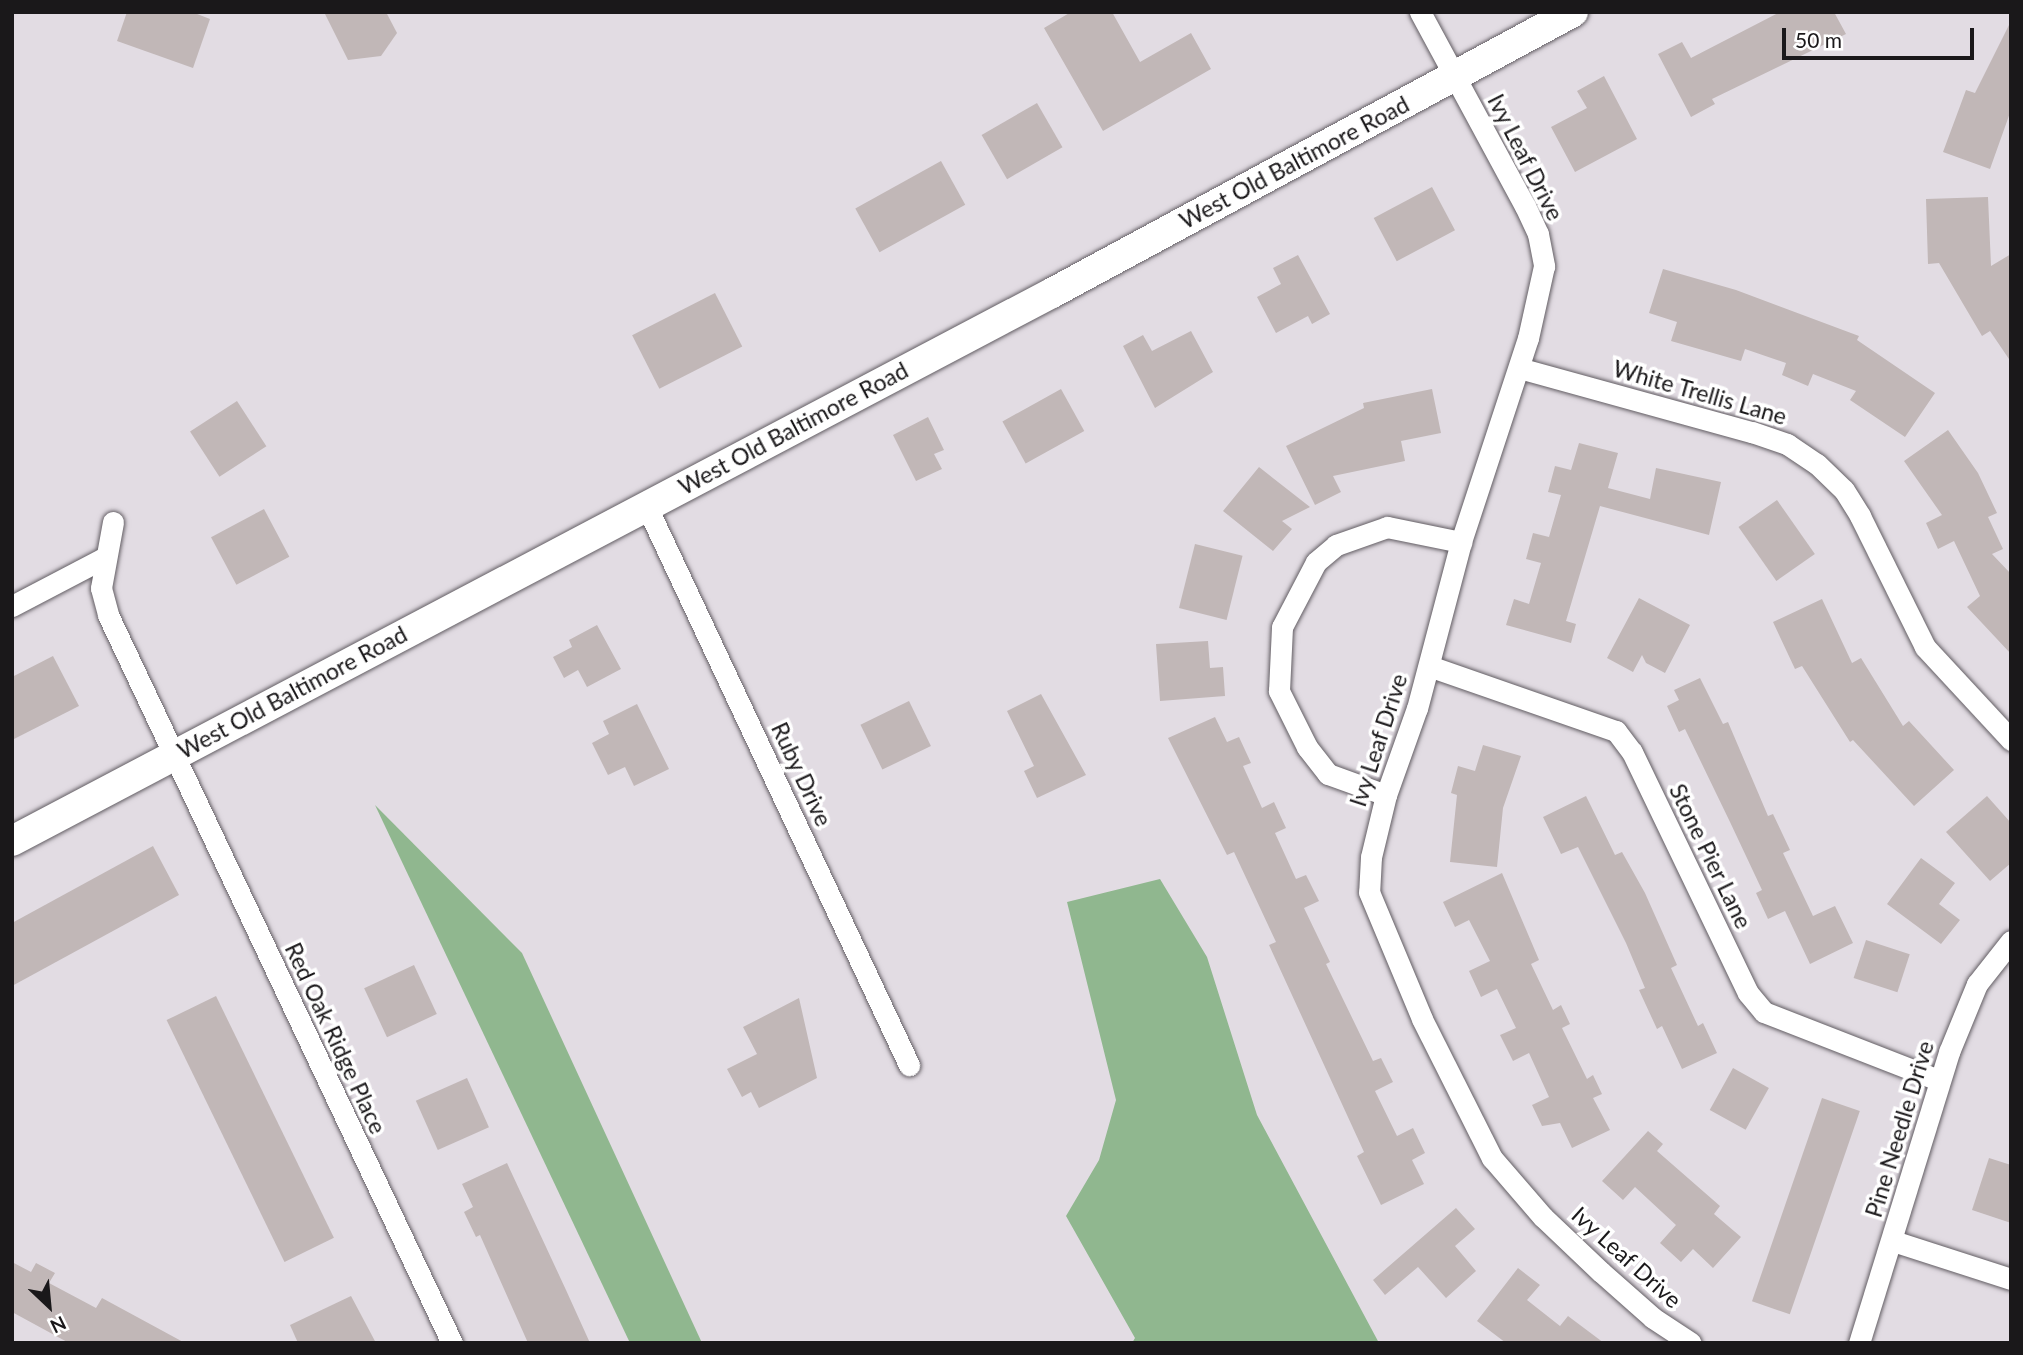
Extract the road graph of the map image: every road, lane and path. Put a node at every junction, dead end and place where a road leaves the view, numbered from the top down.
1 (1420, 12) edge
2 (1573, 12) edge
3 (1454, 75) junction
4 (1519, 368) junction
5 (646, 505) junction
6 (113, 522) dead end
7 (1461, 542) junction
8 (104, 558) junction
9 (12, 606) edge
10 (1429, 666) junction
11 (2011, 740) edge
12 (175, 754) junction
13 (1386, 794) junction
14 (12, 841) edge
15 (2011, 941) edge
16 (909, 1065) dead end
17 (1938, 1080) junction
18 (1893, 1241) junction
19 (2011, 1279) edge
20 (452, 1343) edge
21 (1691, 1343) edge
22 (1859, 1343) edge

1 - 3 street, Ivy Leaf Drive
2 - 3 street, West Old Baltimore Road
3 - 4 street, Ivy Leaf Drive
3 - 5 street, West Old Baltimore Road
4 - 7 street, Ivy Leaf Drive
4 - 11 street, White Trellis Lane
5 - 12 street, West Old Baltimore Road
5 - 16 street, Ruby Drive
6 - 8 street, Red Oak Ridge Place
7 - 10 street, Ivy Leaf Drive
7 - 13 street
8 - 9 street
8 - 12 street, Red Oak Ridge Place
10 - 13 street, Ivy Leaf Drive
10 - 17 street, Stone Pier Lane
12 - 14 street, West Old Baltimore Road
12 - 20 street, Red Oak Ridge Place
13 - 21 street, Ivy Leaf Drive
15 - 17 street, Pine Needle Drive
17 - 18 street, Pine Needle Drive
18 - 19 street
18 - 22 street, Pine Needle Drive

